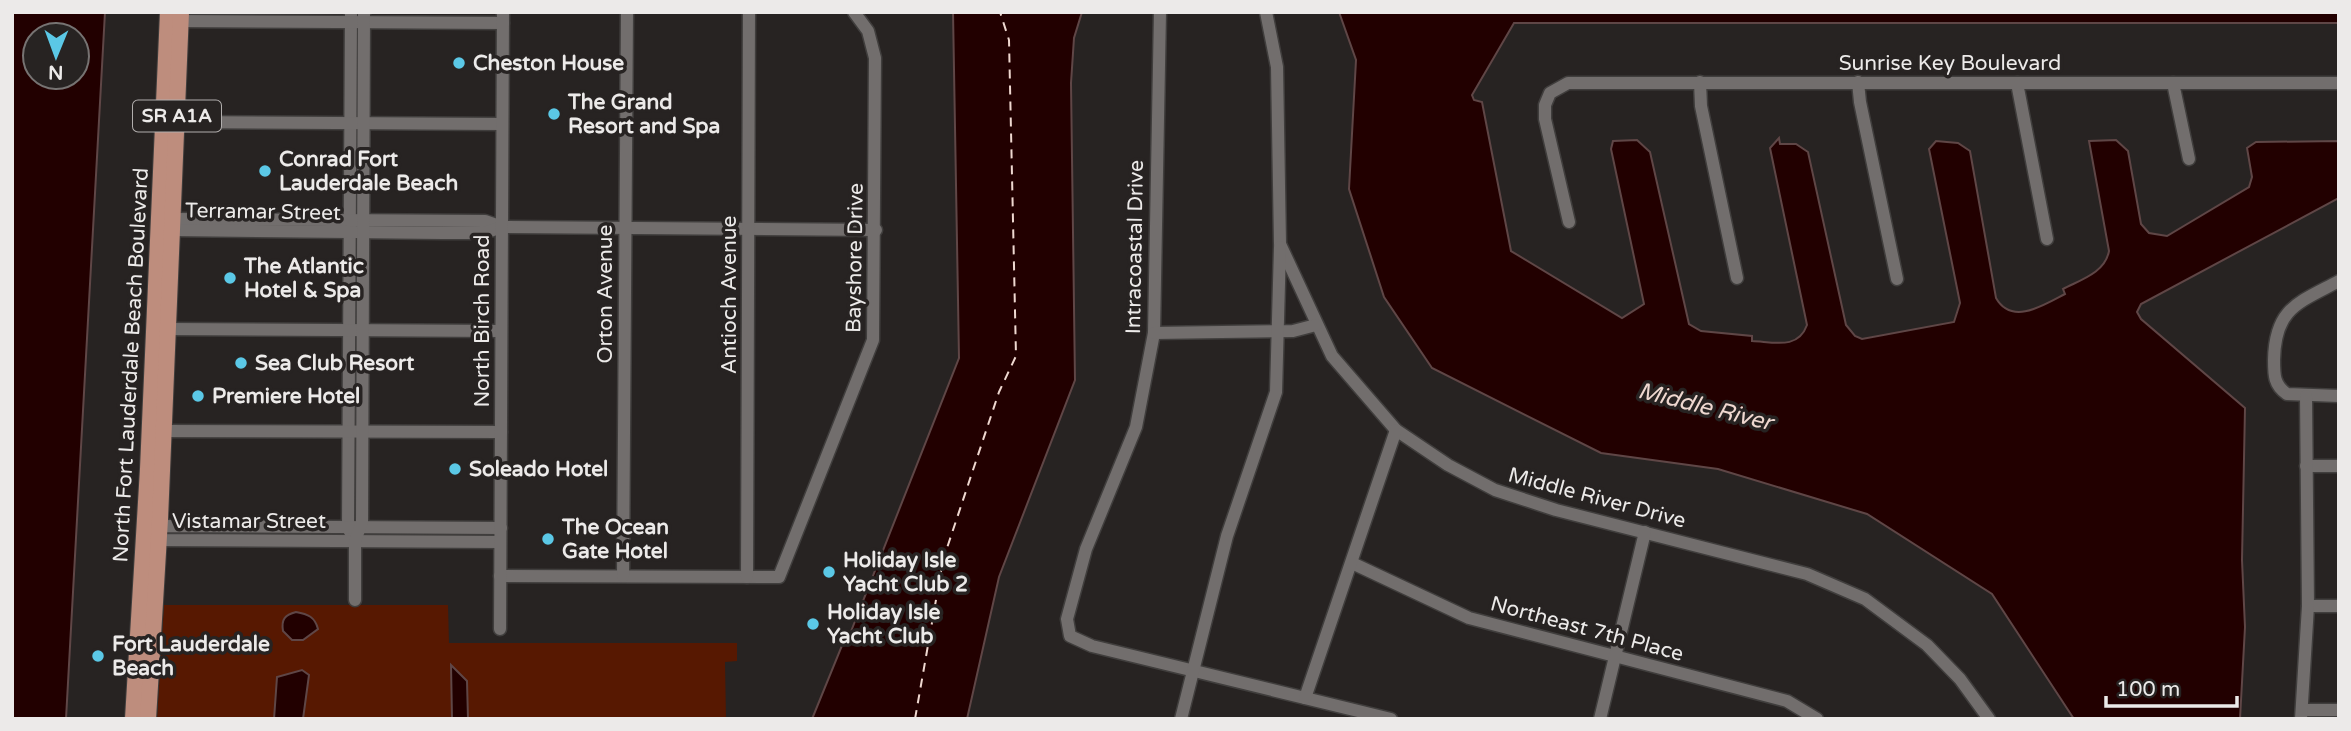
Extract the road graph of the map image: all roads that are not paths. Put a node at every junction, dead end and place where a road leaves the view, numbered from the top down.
1 (627, 12) edge
2 (749, 12) edge
3 (854, 12) edge
4 (1160, 12) edge
5 (1266, 12) edge
6 (177, 15) edge
7 (350, 17) edge
8 (364, 17) edge
9 (503, 18) edge
10 (1700, 82) junction
11 (1858, 82) junction
12 (2017, 83) junction
13 (2174, 83) junction
14 (2339, 83) edge
15 (177, 122) junction
16 (350, 124) junction
17 (365, 124) junction
18 (502, 124) junction
19 (2189, 159) dead end
20 (1569, 222) dead end
21 (168, 225) junction
22 (349, 226) junction
23 (365, 227) junction
24 (502, 227) junction
25 (625, 228) junction
26 (748, 230) junction
27 (876, 230) junction
28 (2047, 239) dead end
29 (1280, 244) junction
30 (1737, 278) dead end
31 (1896, 279) dead end
32 (2339, 281) edge
33 (1316, 325) junction
34 (168, 329) junction
35 (348, 329) junction
36 (364, 330) junction
37 (500, 331) junction
38 (1278, 332) junction
39 (1154, 333) junction
40 (2306, 396) junction
41 (2339, 396) edge
42 (164, 430) junction
43 (1396, 430) junction
44 (348, 432) junction
45 (362, 432) junction
46 (501, 432) junction
47 (2305, 466) junction
48 (2339, 466) edge
49 (362, 527) junction
50 (428, 527) junction
51 (348, 528) junction
52 (500, 528) junction
53 (1644, 532) junction
54 (154, 533) junction
55 (212, 533) junction
56 (355, 541) junction
57 (428, 541) junction
58 (500, 542) junction
59 (1352, 563) junction
60 (500, 576) junction
61 (623, 576) junction
62 (747, 577) junction
63 (355, 600) dead end
64 (2308, 606) junction
65 (2339, 606) edge
66 (500, 629) dead end
67 (1614, 657) junction
68 (1191, 670) junction
69 (1305, 698) junction
70 (2339, 710) edge
71 (2302, 714) edge
72 (133, 719) edge
73 (148, 719) edge
74 (1181, 719) edge
75 (1391, 719) edge
76 (1600, 719) edge
77 (1817, 719) edge
78 (1989, 719) edge

1 - 25 street, Orton Avenue
2 - 26 street, Antioch Avenue
3 - 27 street, Bayshore Drive
4 - 39 street, Intracoastal Drive
5 - 29 street, Middle River Drive
6 - 7 street
6 - 15 main road, North Fort Lauderdale Beach Boulevard / SR A1A
6 - 21 main road, North Fort Lauderdale Beach Boulevard / SR A1A
7 - 8 street
7 - 16 street
8 - 9 street
8 - 17 street
9 - 18 street, North Birch Road
10 - 11 street, Sunrise Key Boulevard
10 - 20 street, Sunrise Key Boulevard
10 - 30 street
11 - 12 street, Sunrise Key Boulevard
11 - 31 street
12 - 13 street, Sunrise Key Boulevard
12 - 28 street
13 - 14 street, Sunrise Key Boulevard
13 - 19 street
15 - 16 street
15 - 21 main road, North Fort Lauderdale Beach Boulevard / SR A1A
16 - 17 street
16 - 22 street
17 - 18 street
17 - 23 street
18 - 24 street, North Birch Road
21 - 22 street, Terramar Street
21 - 34 main road, North Fort Lauderdale Beach Boulevard / SR A1A
21 - 54 main road, North Fort Lauderdale Beach Boulevard / SR A1A
22 - 23 street, Terramar Street
22 - 35 street
23 - 24 street, Terramar Street
23 - 36 street
24 - 25 street, Terramar Street
24 - 37 street, North Birch Road
25 - 26 street, Terramar Street
25 - 61 street, Orton Avenue
26 - 27 street, Terramar Street
26 - 62 street, Antioch Avenue
27 - 62 street, Bayshore Drive
29 - 33 street, Middle River Drive
29 - 38 street
32 - 40 street
33 - 38 street
33 - 43 street, Middle River Drive
34 - 35 street
34 - 42 main road, North Fort Lauderdale Beach Boulevard / SR A1A
35 - 36 street
35 - 44 street
36 - 37 street
36 - 45 street
37 - 46 street, North Birch Road
38 - 39 street
38 - 68 street
39 - 68 street, Intracoastal Drive
40 - 41 street
40 - 47 street
42 - 44 street
42 - 54 main road, North Fort Lauderdale Beach Boulevard / SR A1A
43 - 53 street, Middle River Drive
43 - 59 street
44 - 45 street
44 - 51 street
45 - 46 street
45 - 49 street
46 - 52 street, North Birch Road
47 - 48 street
47 - 64 street
49 - 50 street, Vistamar Street
49 - 51 street, Vistamar Street
49 - 56 street
50 - 52 street, Vistamar Street
50 - 57 street
51 - 55 street, Vistamar Street
51 - 56 street
52 - 58 street, North Birch Road
53 - 67 street
53 - 78 street, Middle River Drive
54 - 55 street, Vistamar Street
54 - 72 main road, North Fort Lauderdale Beach Boulevard / SR A1A
54 - 73 main road, North Fort Lauderdale Beach Boulevard / SR A1A
55 - 56 street, Vistamar Street
56 - 57 street, Vistamar Street
56 - 63 street
57 - 58 street, Vistamar Street
58 - 60 street, North Birch Road
59 - 67 street, Northeast 7th Place
59 - 69 street
60 - 61 street
60 - 66 street, North Birch Road
61 - 62 street
64 - 65 street
64 - 71 street
67 - 76 street
67 - 77 street, Northeast 7th Place
68 - 69 street
68 - 74 street
69 - 75 street
70 - 71 street

